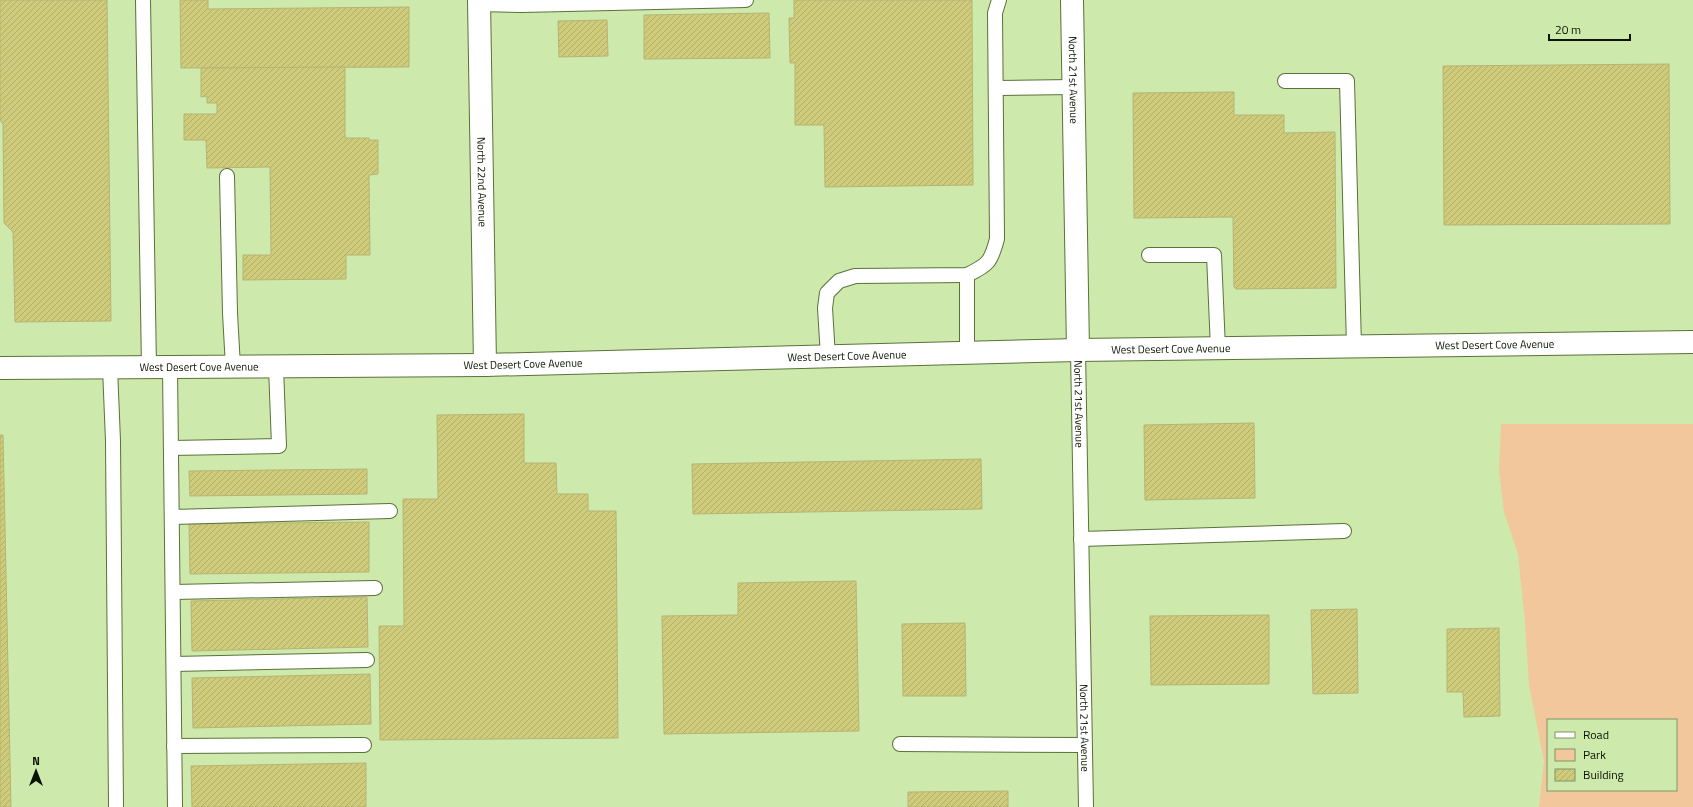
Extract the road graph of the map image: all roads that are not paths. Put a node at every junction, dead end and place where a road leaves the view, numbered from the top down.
1 (143, 0) edge
2 (746, 0) edge
3 (999, 0) edge
4 (1072, 0) edge
5 (479, 2) edge
6 (1285, 81) dead end
7 (1073, 87) junction
8 (996, 88) junction
9 (227, 176) dead end
10 (1149, 255) dead end
11 (967, 275) junction
12 (1693, 342) edge
13 (1354, 347) junction
14 (1218, 349) junction
15 (1078, 350) junction
16 (967, 353) junction
17 (828, 357) junction
18 (485, 365) junction
19 (170, 367) junction
20 (233, 367) junction
21 (276, 367) junction
22 (0, 368) edge
23 (110, 368) junction
24 (149, 368) junction
25 (171, 448) junction
26 (390, 511) dead end
27 (172, 517) junction
28 (1344, 531) dead end
29 (1081, 539) junction
30 (375, 588) dead end
31 (173, 592) junction
32 (368, 660) dead end
33 (174, 664) junction
34 (900, 744) dead end
35 (364, 745) dead end
36 (1084, 745) junction
37 (174, 746) junction
38 (116, 807) edge
39 (175, 807) edge
40 (1086, 807) edge

1 - 24 lane
2 - 5 lane
3 - 8 lane
4 - 7 street, North 21st Avenue
5 - 18 street, North 22nd Avenue
6 - 13 lane
7 - 8 lane
7 - 15 street, North 21st Avenue
8 - 11 lane
9 - 20 lane
10 - 14 lane
11 - 16 lane
11 - 17 lane
12 - 13 street, West Desert Cove Avenue
13 - 14 street, West Desert Cove Avenue
14 - 15 street, West Desert Cove Avenue
15 - 16 street, West Desert Cove Avenue
15 - 29 lane, North 21st Avenue
16 - 17 street, West Desert Cove Avenue
17 - 18 street, West Desert Cove Avenue
18 - 21 street, West Desert Cove Avenue
19 - 20 street, West Desert Cove Avenue
19 - 24 street, West Desert Cove Avenue
19 - 25 lane
20 - 21 street, West Desert Cove Avenue
21 - 25 lane
22 - 23 street, West Desert Cove Avenue
23 - 24 street, West Desert Cove Avenue
23 - 38 lane
25 - 27 lane
26 - 27 lane
27 - 31 lane
28 - 29 lane
29 - 36 lane, North 21st Avenue
30 - 31 lane
31 - 33 lane
32 - 33 lane
33 - 37 lane
34 - 36 lane
35 - 37 lane
36 - 40 lane, North 21st Avenue
37 - 39 lane

